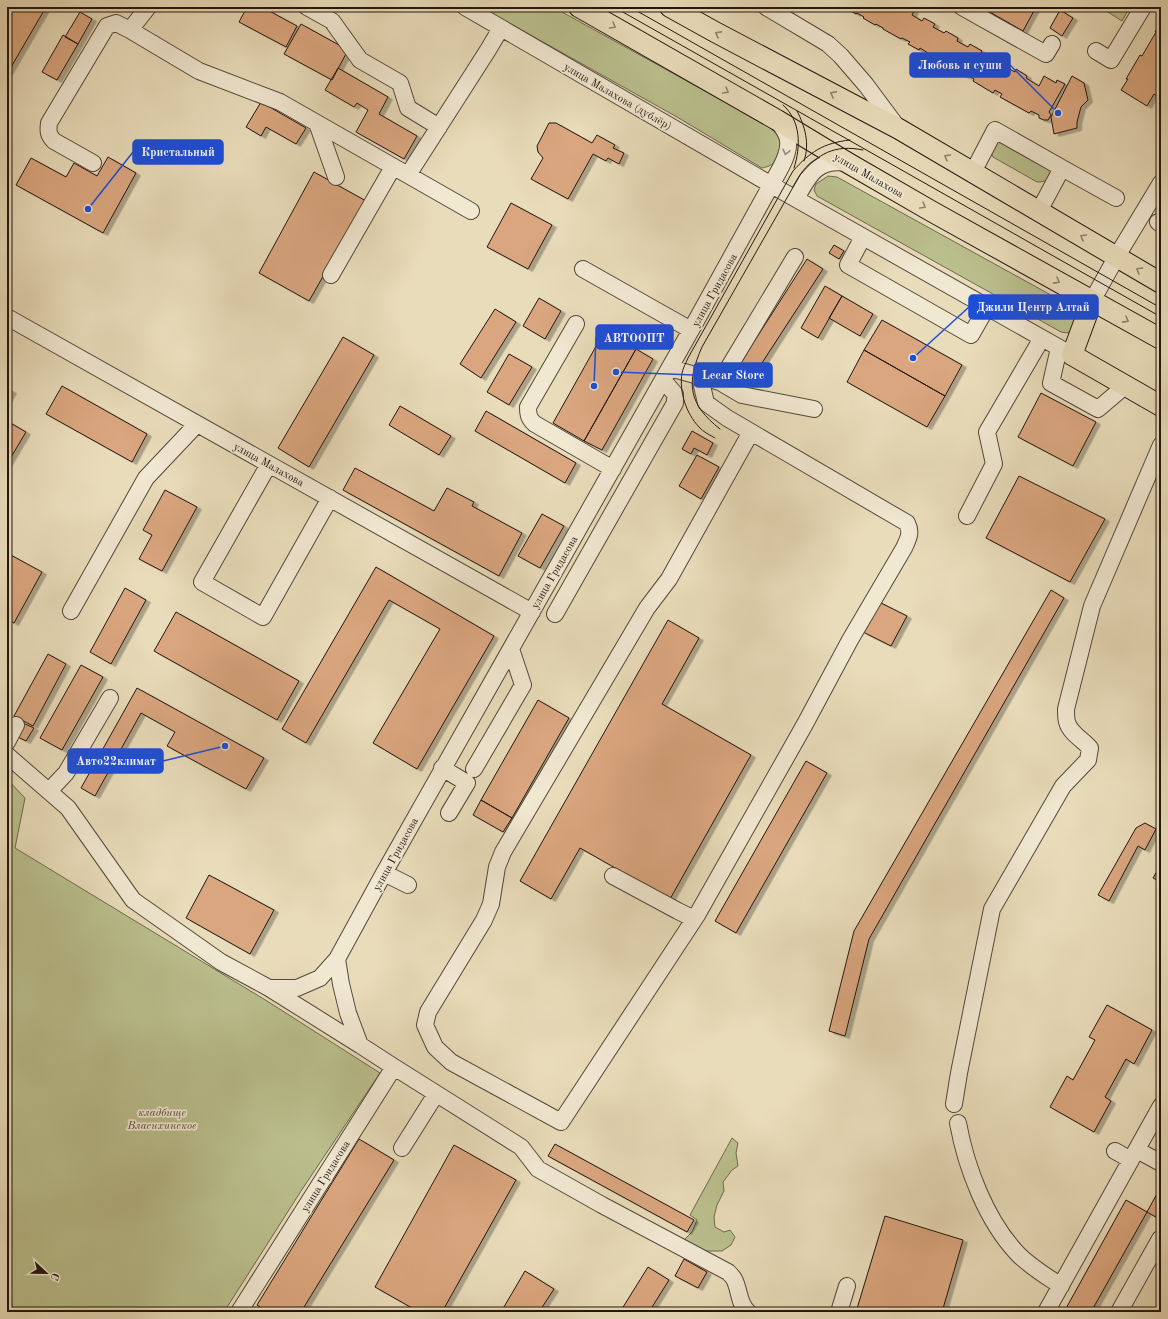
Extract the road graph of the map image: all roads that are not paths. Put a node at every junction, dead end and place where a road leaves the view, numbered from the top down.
1 (148, 7) edge
2 (307, 7) edge
3 (465, 7) edge
4 (579, 7) edge
5 (670, 7) edge
6 (766, 7) edge
7 (962, 7) edge
8 (1143, 7) edge
9 (501, 28) junction
10 (130, 30) junction
11 (1052, 44) dead end
12 (1096, 51) dead end
13 (777, 120) junction
14 (317, 123) junction
15 (439, 127) junction
16 (899, 129) junction
17 (93, 163) dead end
18 (848, 163) junction
19 (393, 166) junction
20 (1062, 168) junction
21 (973, 172) junction
22 (408, 175) junction
23 (336, 177) dead end
24 (1161, 183) edge
25 (771, 185) junction
26 (796, 198) junction
27 (1116, 198) dead end
28 (471, 211) dead end
29 (1039, 211) junction
30 (863, 237) junction
31 (1117, 256) junction
32 (796, 257) dead end
33 (583, 269) dead end
34 (331, 275) dead end
35 (1161, 283) edge
36 (1092, 301) junction
37 (987, 307) junction
38 (7, 317) edge
39 (576, 324) dead end
40 (691, 330) junction
41 (1042, 338) junction
42 (1161, 340) edge
43 (1065, 351) junction
44 (667, 374) junction
45 (700, 377) junction
46 (720, 382) junction
47 (1124, 386) junction
48 (1161, 406) edge
49 (814, 409) dead end
50 (197, 424) junction
51 (751, 432) junction
52 (1161, 445) edge
53 (624, 449) junction
54 (643, 459) junction
55 (269, 464) junction
56 (613, 469) junction
57 (597, 497) junction
58 (330, 498) junction
59 (615, 507) junction
60 (967, 516) dead end
61 (71, 611) dead end
62 (532, 612) junction
63 (555, 614) dead end
64 (511, 650) junction
65 (110, 698) dead end
66 (16, 725) dead end
67 (7, 742) edge
68 (7, 755) edge
69 (442, 768) junction
70 (474, 769) dead end
71 (49, 791) junction
72 (449, 813) dead end
73 (384, 873) junction
74 (613, 876) dead end
75 (408, 885) dead end
76 (697, 915) junction
77 (337, 959) junction
78 (269, 988) junction
79 (360, 1045) junction
80 (394, 1067) junction
81 (436, 1094) junction
82 (954, 1104) dead end
83 (1161, 1106) edge
84 (958, 1123) dead end
85 (402, 1148) dead end
86 (1115, 1151) dead end
87 (1134, 1155) junction
88 (1161, 1163) edge
89 (1161, 1240) edge
90 (847, 1286) dead end
91 (1061, 1286) junction
92 (239, 1312) edge
93 (748, 1312) edge
94 (839, 1312) edge
95 (1046, 1312) edge
96 (1118, 1312) edge

1 - 10 street
2 - 15 street
3 - 9 street, улица Малахова (дублёр)
4 -> 13 main road, улица Малахова
16 -> 5 main road
6 - 16 street
7 - 11 street
8 - 12 street
9 - 15 street
9 - 25 street, улица Малахова (дублёр)
10 - 14 street
10 - 17 street
13 - 18 main road, улица Малахова
13 -> 25 street, улица Гридасова
14 - 19 street
14 - 23 street
15 - 22 street
21 -> 16 main road
18 - 26 street
18 -> 36 main road, улица Малахова
19 - 22 street
19 - 34 street
20 - 21 street
20 - 27 street
20 - 29 street
21 - 29 main road
22 - 28 street
24 - 31 street
25 - 26 street, улица Малахова (дублёр)
25 - 40 street, улица Гридасова
26 - 30 street, улица Малахова (дублёр)
31 -> 29 main road
30 - 37 street, улица Малахова (дублёр)
30 - 37 street
35 -> 31 main road
31 - 36 street
32 - 46 street
33 - 40 street
36 -> 42 main road, улица Малахова
36 - 43 main road
37 - 41 street, улица Малахова (дублёр)
38 - 50 street, улица Малахова
39 - 56 street
40 - 44 street, улица Гридасова
41 - 43 street, улица Малахова (дублёр)
41 - 60 street
43 - 47 main road
43 - 47 street
44 - 45 street
44 - 53 street, улица Гридасова
44 - 54 street
45 - 46 street
45 - 51 street
46 - 49 street
47 - 48 main road
50 - 55 street, улица Малахова
50 - 61 street
51 - 76 street
51 - 76 street
52 - 82 street
53 - 54 street
53 - 56 street, улица Гридасова
54 - 59 street
55 - 58 street, улица Малахова
55 - 58 street
56 - 57 street, улица Гридасова
57 - 59 street
57 - 62 street, улица Гридасова
58 - 62 street, улица Малахова
59 - 63 street
62 - 64 street, улица Гридасова
64 - 69 street, улица Гридасова
64 - 70 street
65 - 71 street
66 - 67 street
68 - 71 street, улица Гридасова
69 - 72 street
69 - 73 street, улица Гридасова
71 - 78 street, улица Гридасова
73 - 75 street
73 - 77 street, улица Гридасова
74 - 76 street
77 - 78 street, улица Гридасова
77 - 79 street
78 - 79 street
79 - 80 street
80 - 81 street
80 - 92 street, улица Гридасова
81 - 85 street
81 - 93 street
83 - 87 street
84 - 91 street
86 - 87 street
87 - 88 street
87 - 91 street
89 - 96 street
90 - 94 street
91 - 95 street

